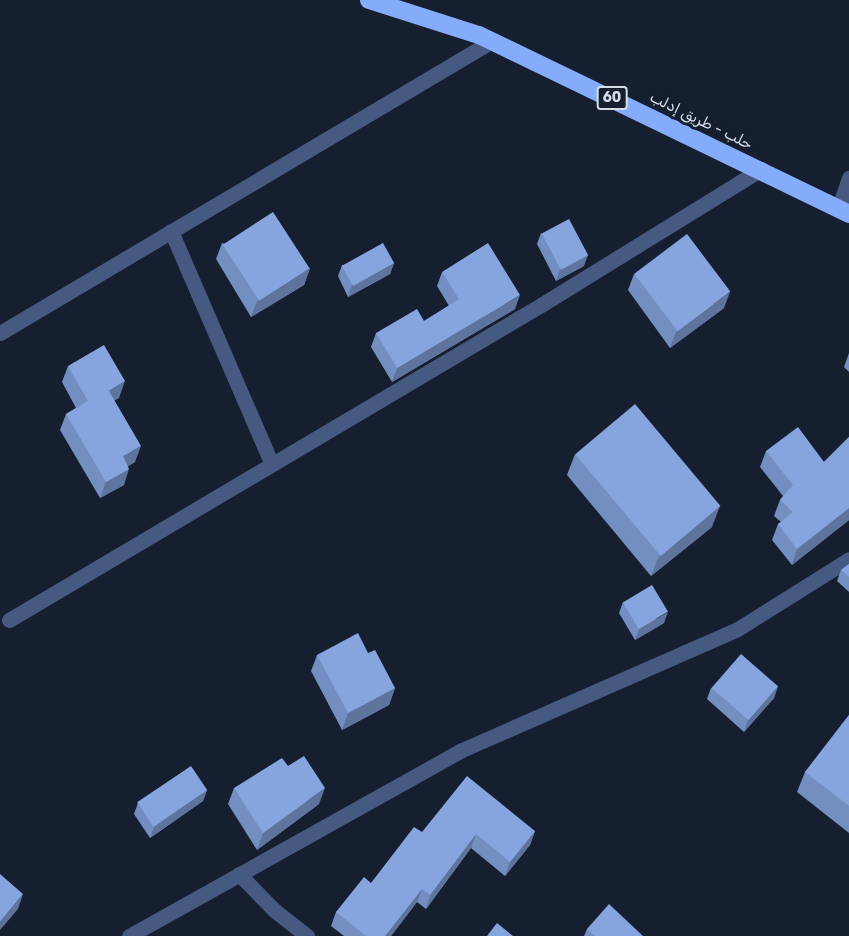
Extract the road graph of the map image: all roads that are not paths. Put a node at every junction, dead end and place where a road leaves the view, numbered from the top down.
1 (369, 0) edge
2 (492, 41) junction
3 (761, 170) junction
4 (849, 178) edge
5 (844, 210) edge
6 (171, 231) junction
7 (0, 333) edge
8 (272, 464) junction
9 (849, 559) edge
10 (9, 620) dead end
11 (239, 874) junction
12 (129, 936) edge
13 (307, 936) edge

1 - 2 highway, حلب - طريق إدلب / 60
2 - 3 highway, حلب - طريق إدلب / 60
2 - 6 street
3 - 5 highway, حلب - طريق إدلب / 60
3 - 8 street
4 - 5 street
6 - 7 street
6 - 8 street
8 - 10 street
9 - 11 street
11 - 12 street
11 - 13 street

